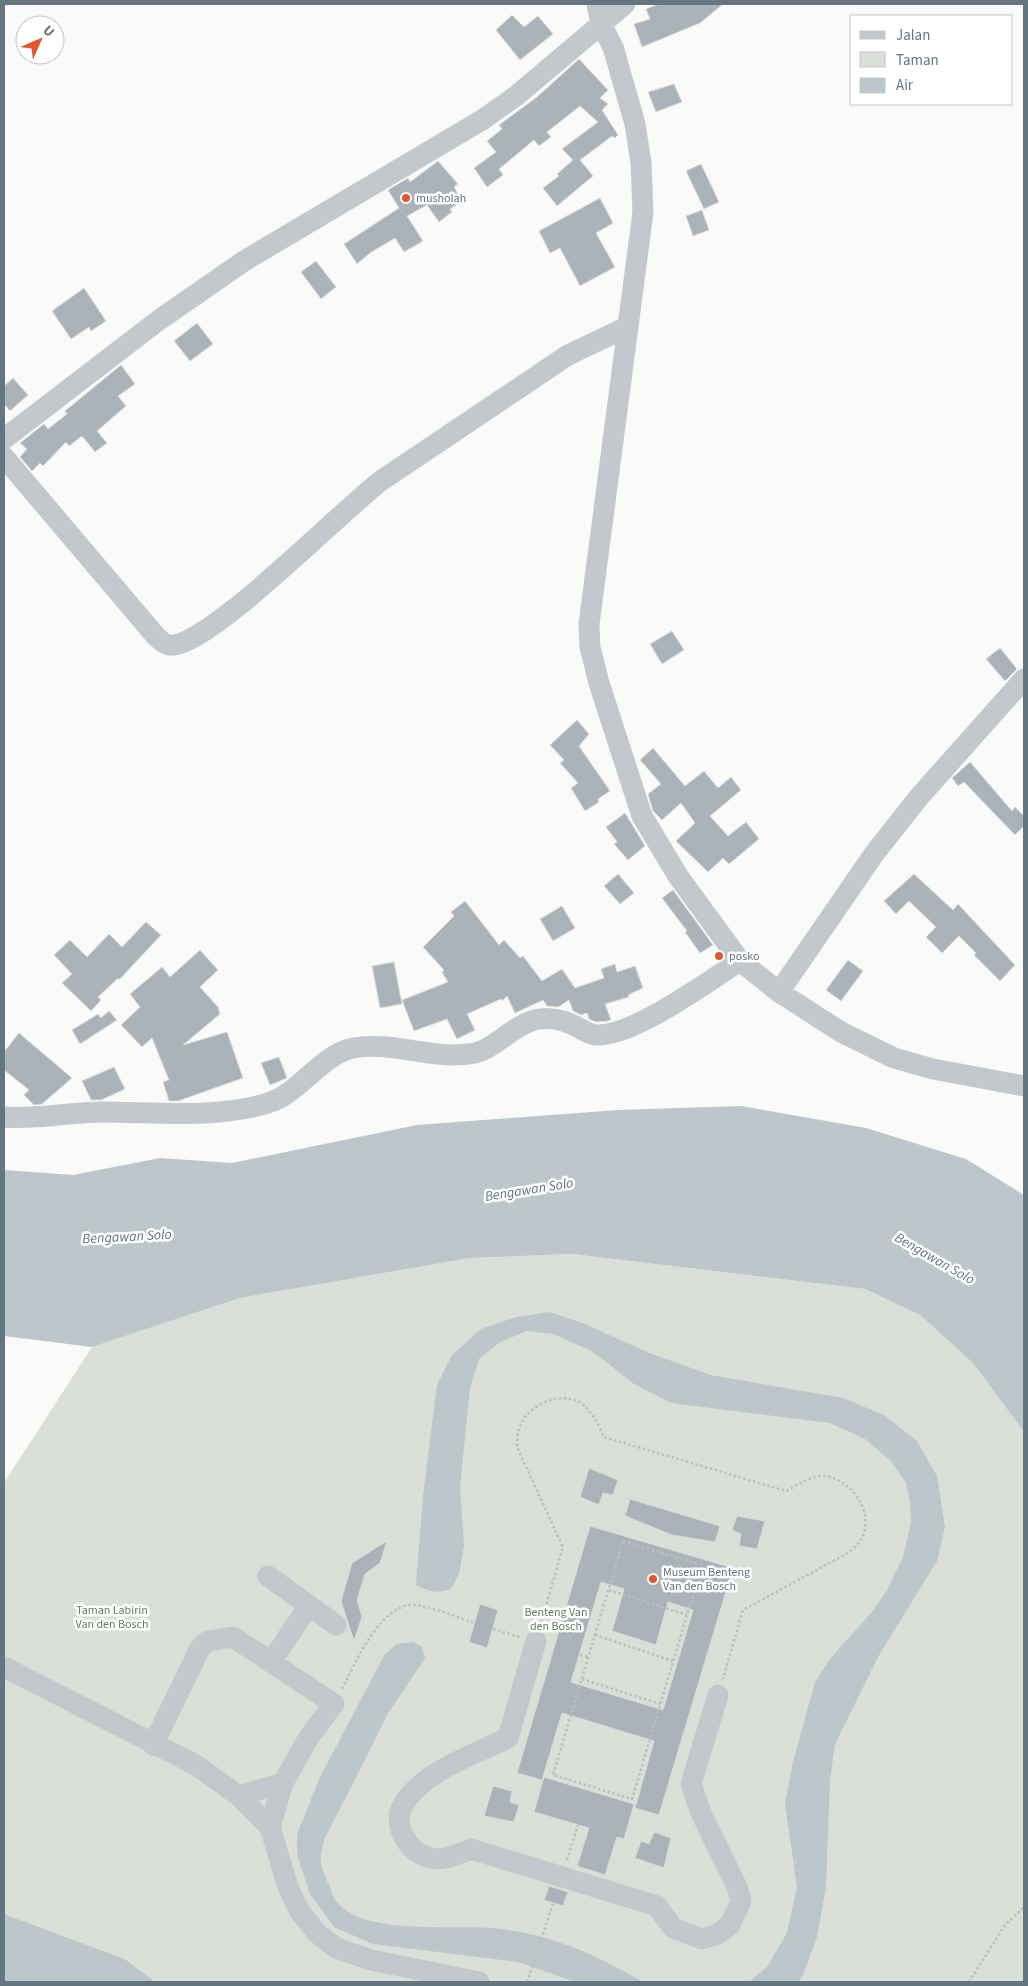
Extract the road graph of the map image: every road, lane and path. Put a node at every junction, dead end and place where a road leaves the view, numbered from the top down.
1 (625, 4) edge
2 (599, 14) edge
3 (626, 327) junction
4 (4, 439) edge
5 (4, 457) edge
6 (1024, 679) edge
7 (740, 961) junction
8 (780, 992) junction
9 (1024, 1086) edge
10 (4, 1117) edge
11 (268, 1576) dead end
12 (608, 1590) junction
13 (309, 1606) junction
14 (687, 1615) junction
15 (475, 1623) dead end
16 (336, 1624) dead end
17 (493, 1629) dead end
18 (595, 1635) junction
19 (536, 1641) junction
20 (580, 1655) dead end
21 (588, 1658) junction
22 (673, 1661) junction
23 (271, 1662) junction
24 (4, 1667) edge
25 (582, 1679) junction
26 (668, 1680) junction
27 (672, 1681) dead end
28 (718, 1695) joint
29 (334, 1704) junction
30 (660, 1704) junction
31 (153, 1745) junction
32 (284, 1783) junction
33 (590, 1786) junction
34 (589, 1790) dead end
35 (238, 1796) junction
36 (578, 1825) dead end
37 (270, 1827) junction
38 (562, 1878) junction
39 (553, 1903) dead end
40 (1024, 1907) edge
41 (479, 1982) edge
42 (527, 1982) edge
43 (969, 1982) edge

1 - 2 street
2 - 3 street
2 - 4 street
3 - 5 street
3 - 7 street
6 - 8 street
7 - 8 street
7 - 10 street
8 - 9 street
11 - 13 street
12 - 14 path
12 - 14 path
12 - 18 path
13 - 16 street
13 - 23 street
14 - 22 path
15 - 29 path
17 - 19 path
18 - 21 path
18 - 22 path
19 - 28 path
19 - 38 street
20 - 21 path
21 - 25 path
22 - 26 path
23 - 29 street
23 - 31 street
24 - 31 street
25 - 30 path
25 - 33 path
26 - 27 path
26 - 30 path
28 - 38 street
29 - 32 street
30 - 33 path
31 - 35 street
32 - 35 street
32 - 37 street
33 - 34 path
35 - 37 street
36 - 38 path
37 - 41 street
39 - 42 path
40 - 43 path

